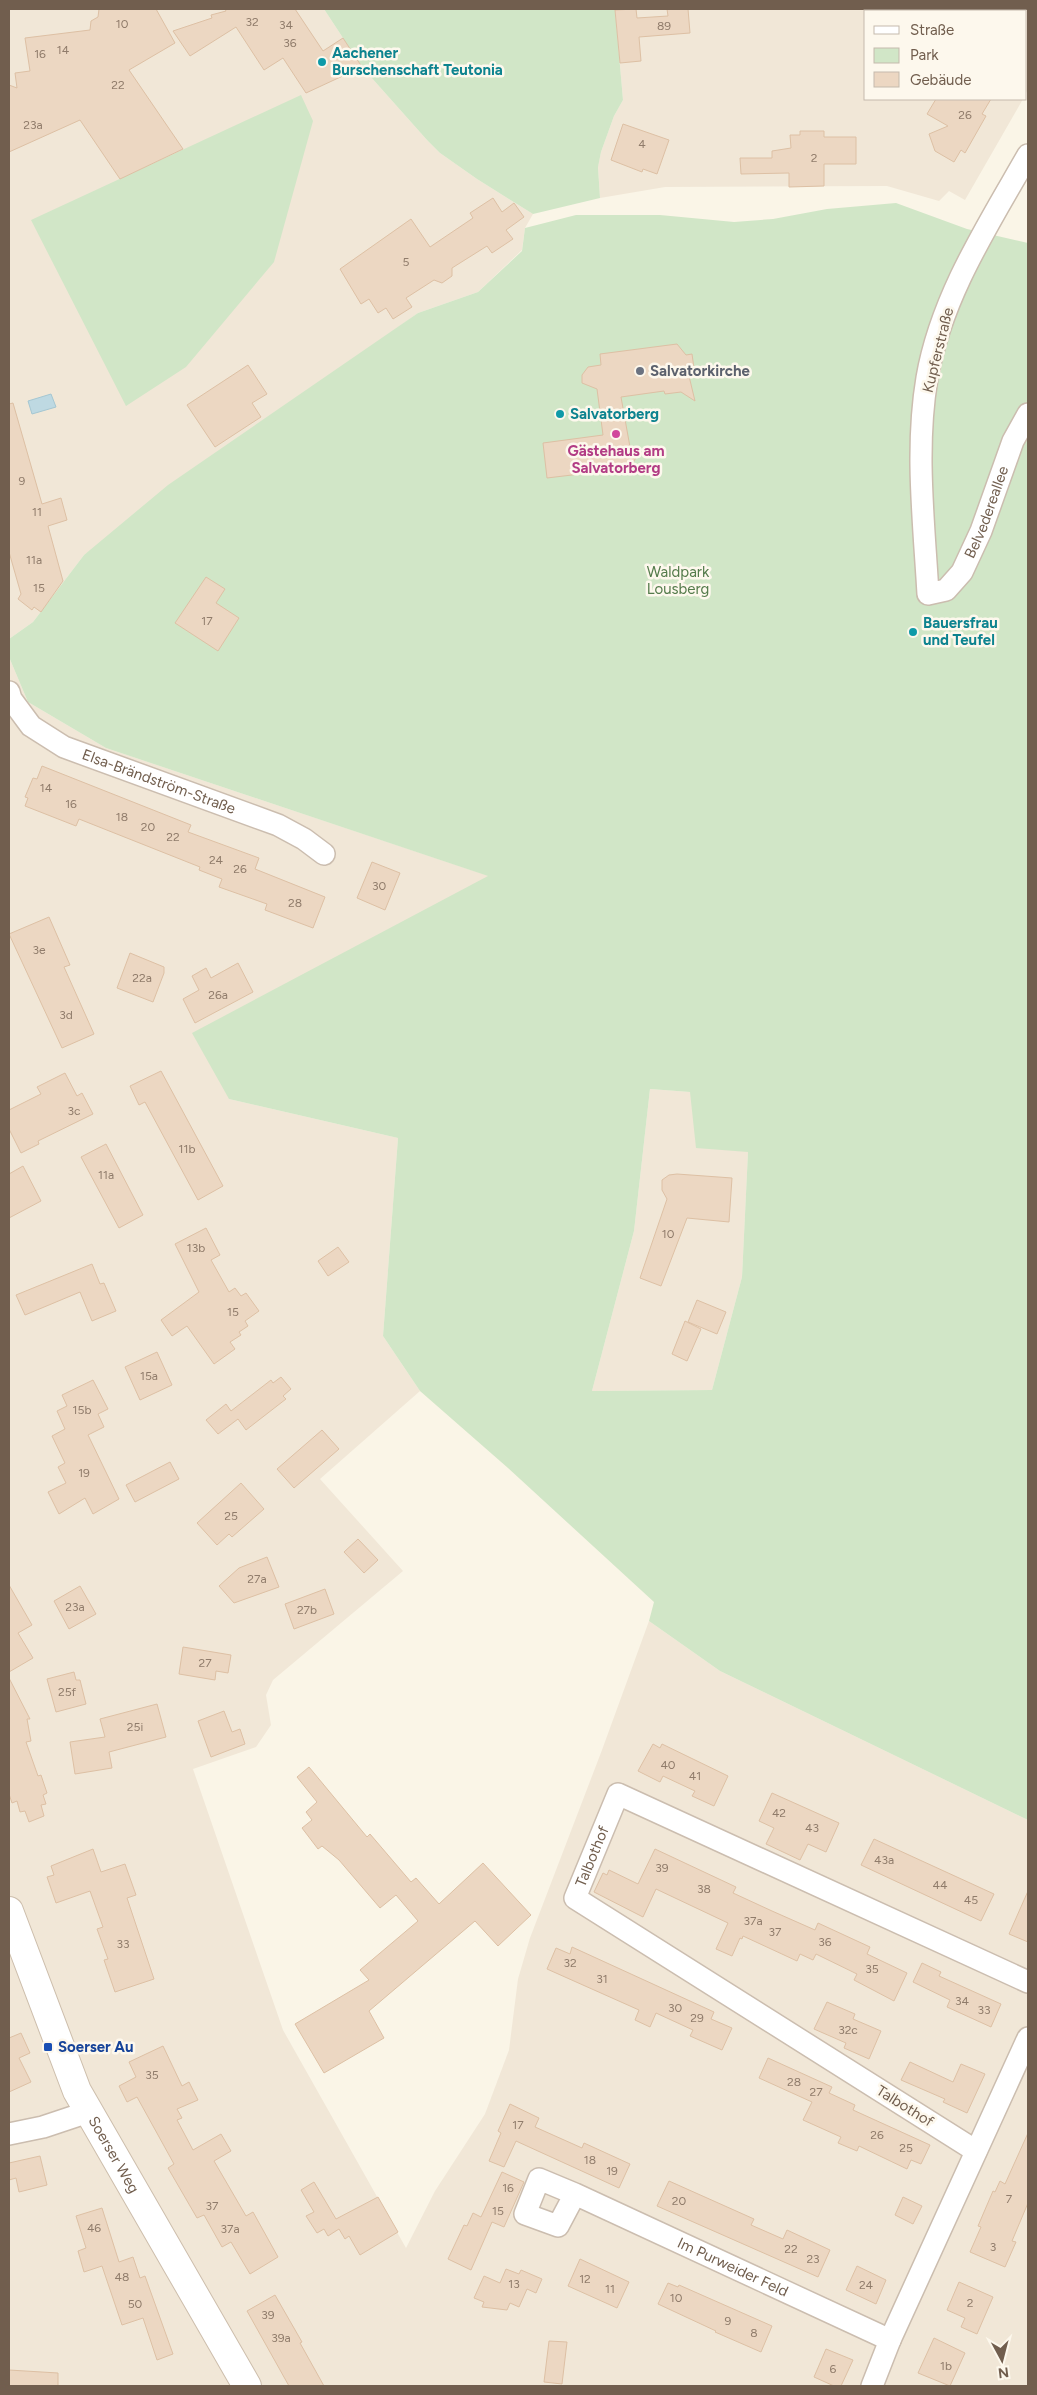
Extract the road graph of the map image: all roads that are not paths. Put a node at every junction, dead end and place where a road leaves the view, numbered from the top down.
1 (1028, 155) edge
2 (1028, 414) edge
3 (928, 594) joint
4 (9, 692) edge
5 (324, 854) dead end
6 (9, 1911) edge
7 (1028, 1982) edge
8 (1028, 2038) edge
9 (88, 2112) junction
10 (9, 2134) edge
11 (976, 2151) junction
12 (575, 2194) dead end
13 (890, 2340) junction
14 (247, 2386) edge
15 (872, 2386) edge

1 - 3 street, Kupferstraße
2 - 3 street, Belvedereallee
4 - 5 street, Elsa-Brändström-Straße
6 - 9 street, Soerser Weg
7 - 11 street, Talbothof
8 - 11 street
9 - 10 street
9 - 14 street, Soerser Weg
11 - 13 street
12 - 13 street, Im Purweider Feld
13 - 15 street

